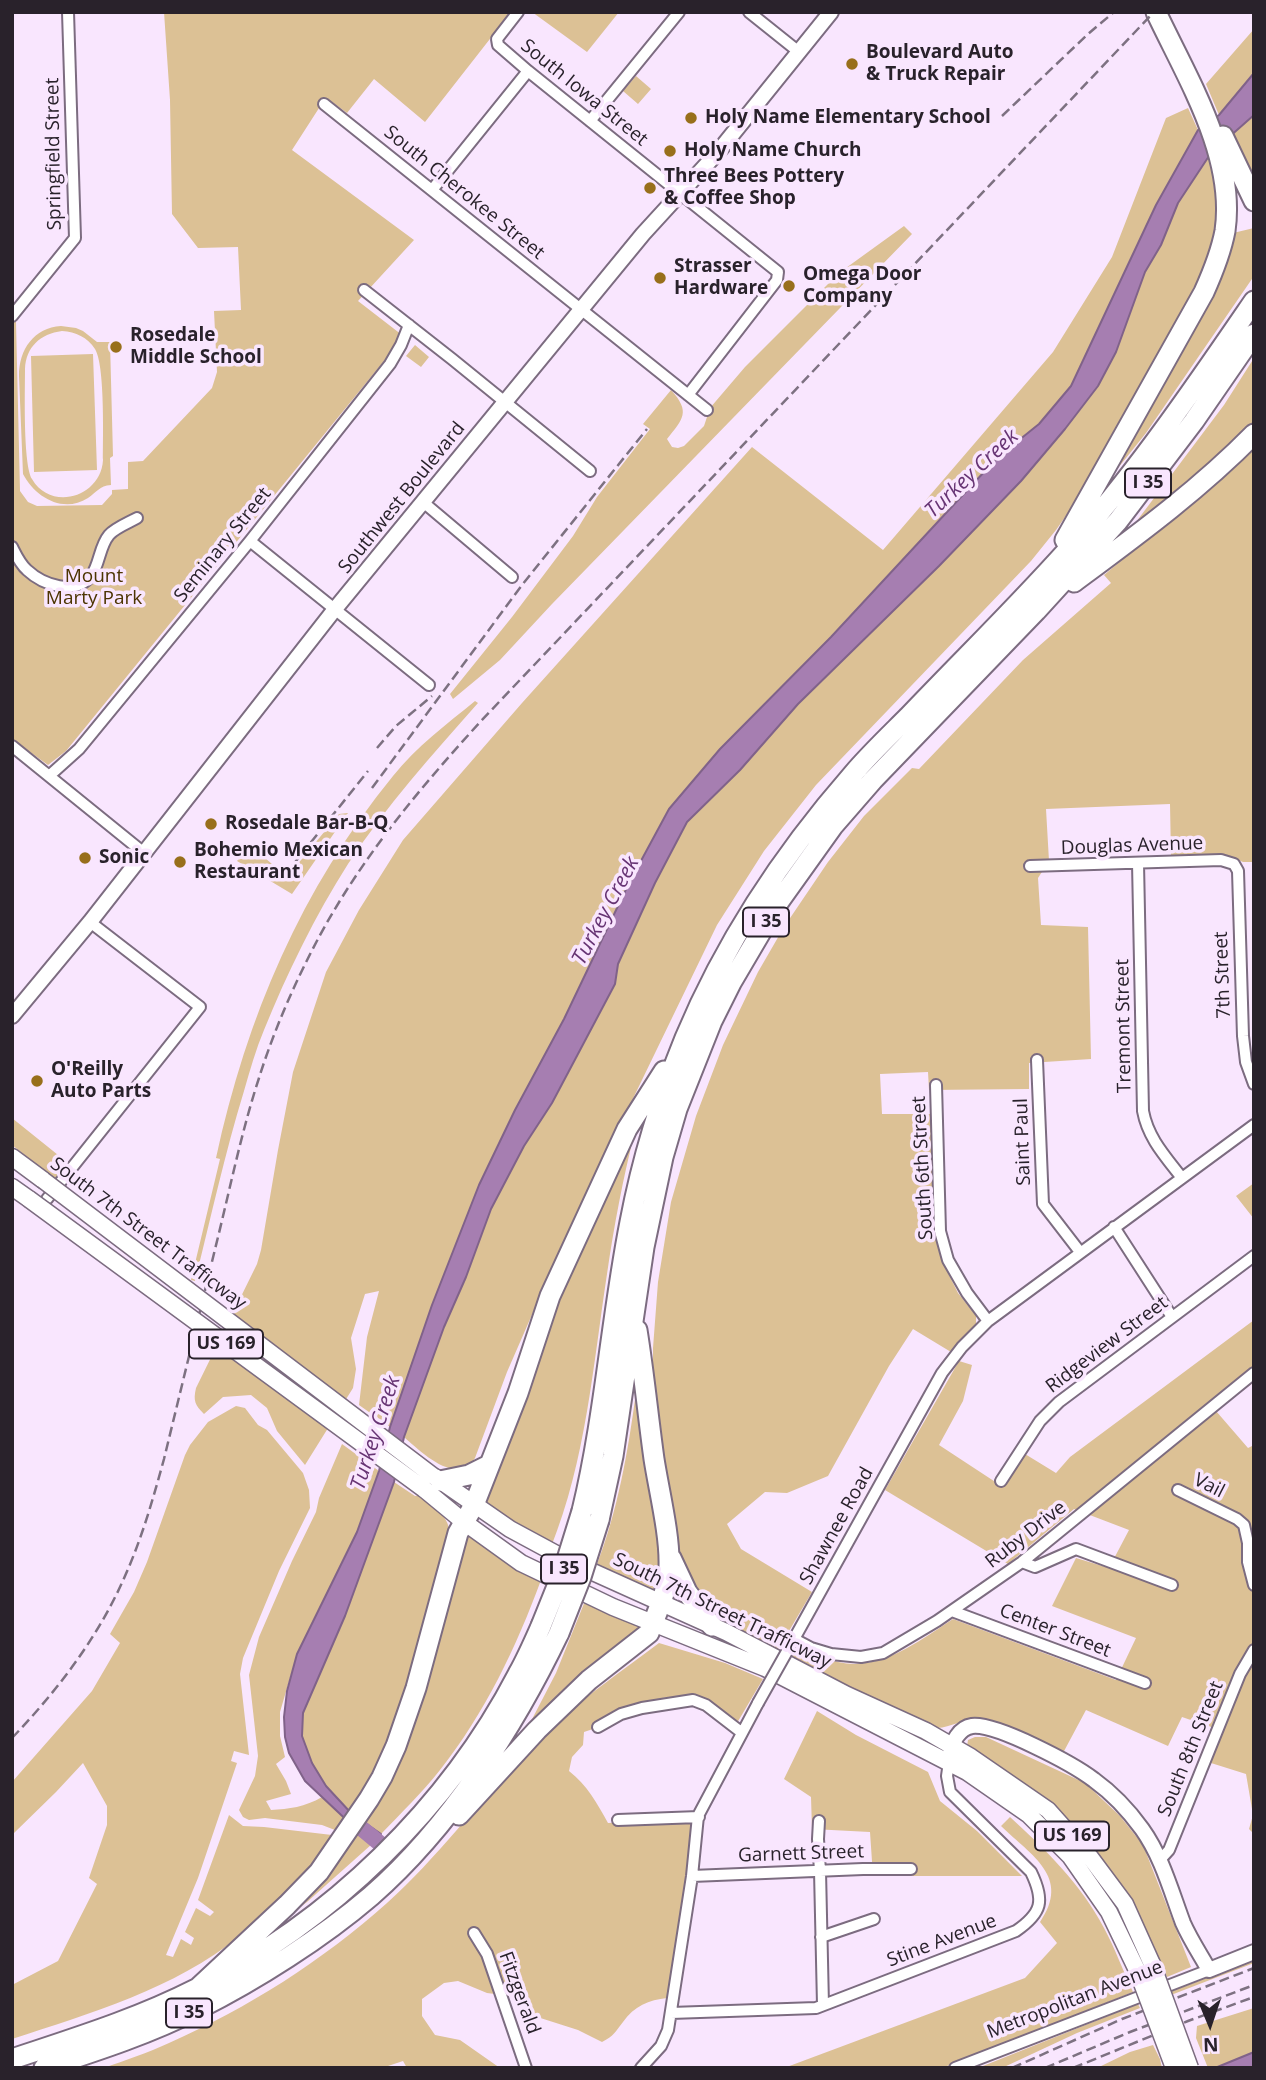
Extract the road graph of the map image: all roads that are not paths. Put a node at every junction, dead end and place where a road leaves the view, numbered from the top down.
1 (68, 12) edge
2 (517, 12) edge
3 (679, 12) edge
4 (749, 12) edge
5 (831, 12) edge
6 (1156, 12) edge
7 (1166, 12) edge
8 (799, 52) junction
9 (528, 71) junction
10 (324, 104) dead end
11 (590, 121) junction
12 (432, 190) junction
13 (681, 194) junction
14 (1251, 195) edge
15 (364, 290) dead end
16 (1249, 307) edge
17 (582, 310) junction
18 (12, 316) edge
19 (409, 325) junction
20 (1250, 339) edge
21 (688, 395) junction
22 (505, 403) junction
23 (707, 410) dead end
24 (1254, 434) edge
25 (590, 471) dead end
26 (423, 502) junction
27 (137, 518) dead end
28 (250, 541) junction
29 (12, 547) edge
30 (1047, 572) junction
31 (512, 578) dead end
32 (335, 610) junction
33 (1036, 611) junction
34 (429, 685) dead end
35 (12, 746) edge
36 (49, 776) junction
37 (144, 853) junction
38 (1138, 863) junction
39 (1234, 864) joint
40 (1030, 866) dead end
41 (90, 922) junction
42 (12, 1016) edge
43 (685, 1038) junction
44 (1037, 1060) dead end
45 (1254, 1084) edge
46 (936, 1085) dead end
47 (1254, 1125) edge
48 (12, 1157) edge
49 (1182, 1178) junction
50 (12, 1187) edge
51 (47, 1199) dead end
52 (1114, 1227) junction
53 (1080, 1252) junction
54 (1254, 1256) edge
55 (635, 1311) junction
56 (1172, 1317) junction
57 (988, 1321) junction
58 (1254, 1373) edge
59 (489, 1465) junction
60 (1001, 1481) dead end
61 (432, 1482) junction
62 (1178, 1490) dead end
63 (469, 1514) junction
64 (591, 1515) junction
65 (669, 1552) junction
66 (1022, 1562) junction
67 (1172, 1585) dead end
68 (1254, 1586) edge
69 (659, 1602) junction
70 (952, 1611) junction
71 (652, 1624) junction
72 (712, 1626) junction
73 (550, 1629) junction
74 (794, 1639) junction
75 (1254, 1650) edge
76 (1144, 1683) dead end
77 (598, 1727) dead end
78 (741, 1732) junction
79 (950, 1754) junction
80 (699, 1816) junction
81 (618, 1819) dead end
82 (819, 1821) dead end
83 (442, 1824) junction
84 (1159, 1861) junction
85 (911, 1869) dead end
86 (820, 1871) junction
87 (692, 1876) junction
88 (874, 1919) dead end
89 (316, 1926) junction
90 (474, 1933) dead end
91 (821, 1937) junction
92 (1254, 1952) edge
93 (1145, 1967) junction
94 (1209, 1970) junction
95 (198, 1988) junction
96 (822, 2005) junction
97 (671, 2013) junction
98 (12, 2059) edge
99 (44, 2068) edge
100 (526, 2068) edge
101 (641, 2068) edge
102 (955, 2068) edge
103 (1174, 2068) edge
104 (1190, 2068) edge

1 - 18 street, Springfield Street
2 - 9 street, South Iowa Street
3 - 11 street
4 - 8 street
5 - 8 main road, Southwest Boulevard
6 - 30 highway
7 - 14 highway
8 - 13 main road, Southwest Boulevard
9 - 11 street, South Iowa Street
9 - 12 street
10 - 12 street, South Cherokee Street
11 - 13 street, South Iowa Street
12 - 17 street, South Cherokee Street
13 - 17 main road, Southwest Boulevard
13 - 21 street, South Iowa Street
15 - 19 street
16 - 30 highway, I 35
17 - 21 street, South Cherokee Street
17 - 22 main road, Southwest Boulevard
19 - 22 street
19 - 28 street, Seminary Street
20 - 33 highway, I 35
21 - 23 street, South Cherokee Street
22 - 25 street
22 - 26 main road, Southwest Boulevard
24 - 33 highway
26 - 31 street
26 - 32 main road, Southwest Boulevard
27 - 29 street
28 - 32 street
28 - 36 street, Seminary Street
30 - 43 highway, I 35
32 - 34 street
32 - 37 main road, Southwest Boulevard
33 - 55 highway, I 35
35 - 36 street
36 - 37 street
37 - 41 main road, Southwest Boulevard
38 - 39 street, Douglas Avenue
38 - 40 street, Douglas Avenue
38 - 49 street, Tremont Street
39 - 45 street, 7th Street
41 - 42 main road, Southwest Boulevard
41 - 51 street
43 - 59 highway
43 - 64 highway, I 35
44 - 53 street, Saint Paul
46 - 57 street, South 6th Street
47 - 49 street, Shawnee Road
48 - 61 main road, South 7th Street Trafficway / US 169, bridge
49 - 52 street, Shawnee Road
50 - 61 main road, South 7th Street Trafficway / US 169, bridge
52 - 53 street, Shawnee Road
52 - 56 street
53 - 57 street, Shawnee Road
54 - 56 street, Ridgeview Street
55 - 64 highway, I 35
55 - 65 highway
56 - 60 street, Ridgeview Street
57 - 74 street, Shawnee Road
58 - 66 street, Ruby Drive
59 - 61 highway
59 - 63 highway
61 - 63 main road, South 7th Street Trafficway / US 169
62 - 68 street, Vail
63 - 69 main road, South 7th Street Trafficway / US 169
63 - 71 main road, South 7th Street Trafficway / US 169
63 - 95 highway
64 - 73 highway, I 35, bridge
65 - 69 highway
65 - 72 highway
66 - 67 street
66 - 70 street, Ruby Drive
69 - 71 highway
69 - 72 main road, South 7th Street Trafficway / US 169
70 - 74 street, Ruby Drive
70 - 76 street, Center Street
71 - 79 main road, South 7th Street Trafficway / US 169
71 - 83 highway
72 - 79 main road, South 7th Street Trafficway / US 169
73 - 83 highway, I 35
73 - 89 highway, I 35
74 - 78 street, Shawnee Road, bridge
75 - 84 street, South 8th Street
77 - 78 street
78 - 80 street, Shawnee Road
79 - 84 main road
79 - 93 main road, South 7th Street Trafficway / US 169
79 - 96 street, Stine Avenue
80 - 81 street
80 - 87 street, Shawnee Road
82 - 86 street
83 - 89 highway, I 35
84 - 94 main road
85 - 86 street, Garnett Street
86 - 87 street, Garnett Street
86 - 91 street
87 - 97 street, Shawnee Road
88 - 91 street
89 - 95 highway, I 35
89 - 99 highway, I 35
90 - 100 street, Fitzgerald
91 - 96 street
92 - 94 main road, Metropolitan Avenue
93 - 103 main road, South 7th Street Trafficway / US 169, bridge
93 - 104 main road, South 7th Street Trafficway / US 169, bridge
94 - 102 street, Metropolitan Avenue
95 - 98 highway, I 35
96 - 97 street, Stine Avenue
97 - 101 street, Shawnee Road

